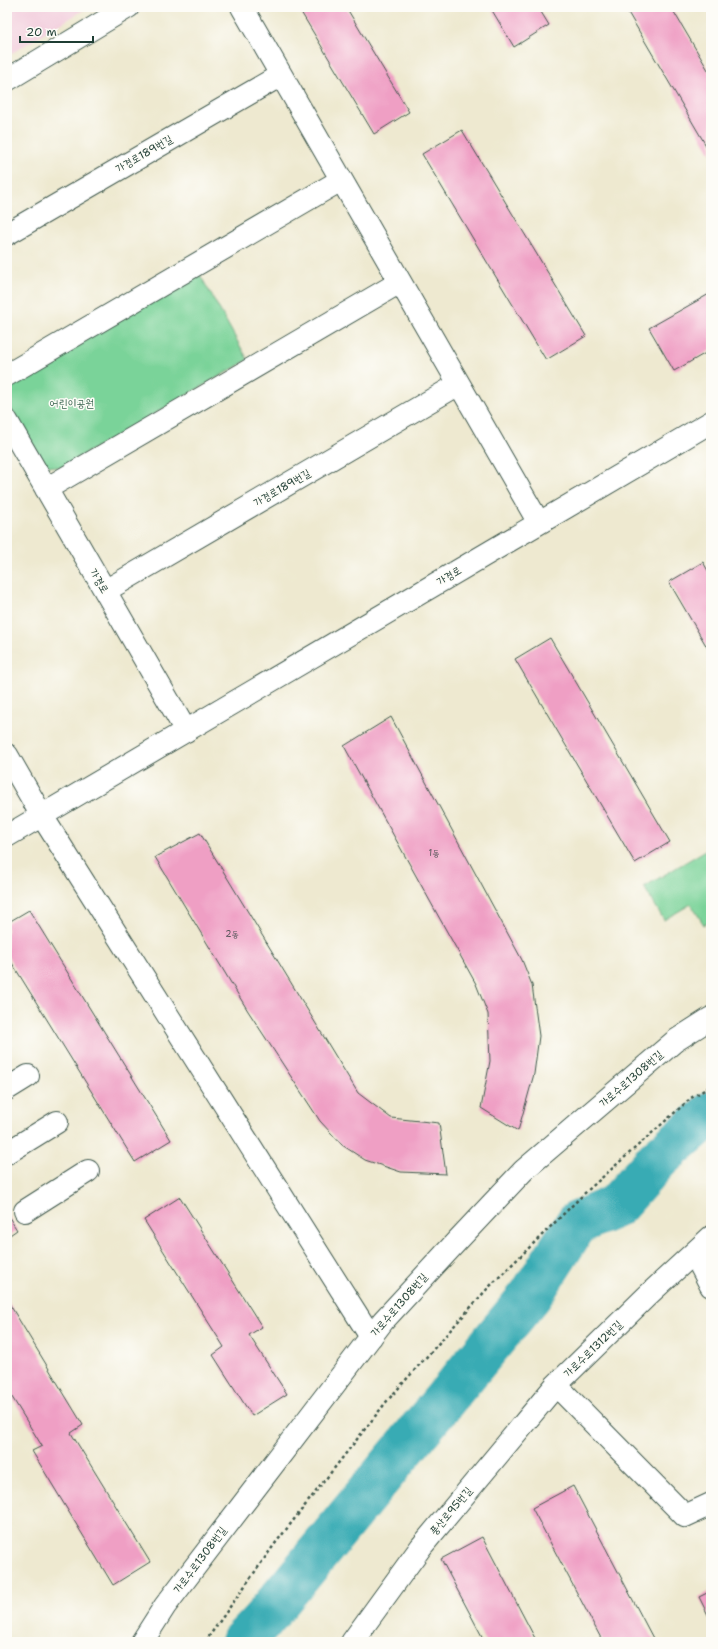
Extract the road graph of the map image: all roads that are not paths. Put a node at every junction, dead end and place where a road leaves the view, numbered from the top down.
1 (128, 7) edge
2 (242, 7) edge
3 (281, 75) junction
4 (7, 80) edge
5 (341, 180) junction
6 (7, 234) edge
7 (400, 282) junction
8 (7, 375) edge
9 (459, 384) junction
10 (711, 422) edge
11 (10, 426) edge
12 (46, 489) junction
13 (539, 523) junction
14 (105, 591) junction
15 (186, 731) junction
16 (7, 755) edge
17 (42, 816) junction
18 (7, 836) edge
19 (711, 1018) edge
20 (28, 1076) dead end
21 (7, 1088) edge
22 (57, 1122) dead end
23 (7, 1153) edge
24 (88, 1171) dead end
25 (25, 1211) dead end
26 (711, 1236) edge
27 (694, 1252) junction
28 (711, 1286) edge
29 (371, 1337) junction
30 (556, 1385) junction
31 (711, 1504) edge
32 (142, 1642) edge
33 (352, 1642) edge

1 - 4 street
2 - 3 street
3 - 5 street
3 - 6 street, 가경로189번길
5 - 7 street
5 - 8 street
7 - 9 street
7 - 12 street
9 - 13 street
9 - 14 street, 가경로189번길
10 - 13 street, 가경로
11 - 12 street, 가경로
12 - 14 street, 가경로
13 - 15 street, 가경로
14 - 15 street, 가경로
15 - 17 street, 가경로
16 - 17 street
17 - 18 street, 가경로
17 - 29 street
19 - 29 street, 가로수로1308번길
20 - 21 street
22 - 23 street
24 - 25 street
26 - 27 street, 가로수로1312번길
27 - 28 street
27 - 30 street, 가로수로1312번길
29 - 32 street, 가로수로1308번길
30 - 31 street, 가로수로1312번길
30 - 33 street, 풍산로95번길

